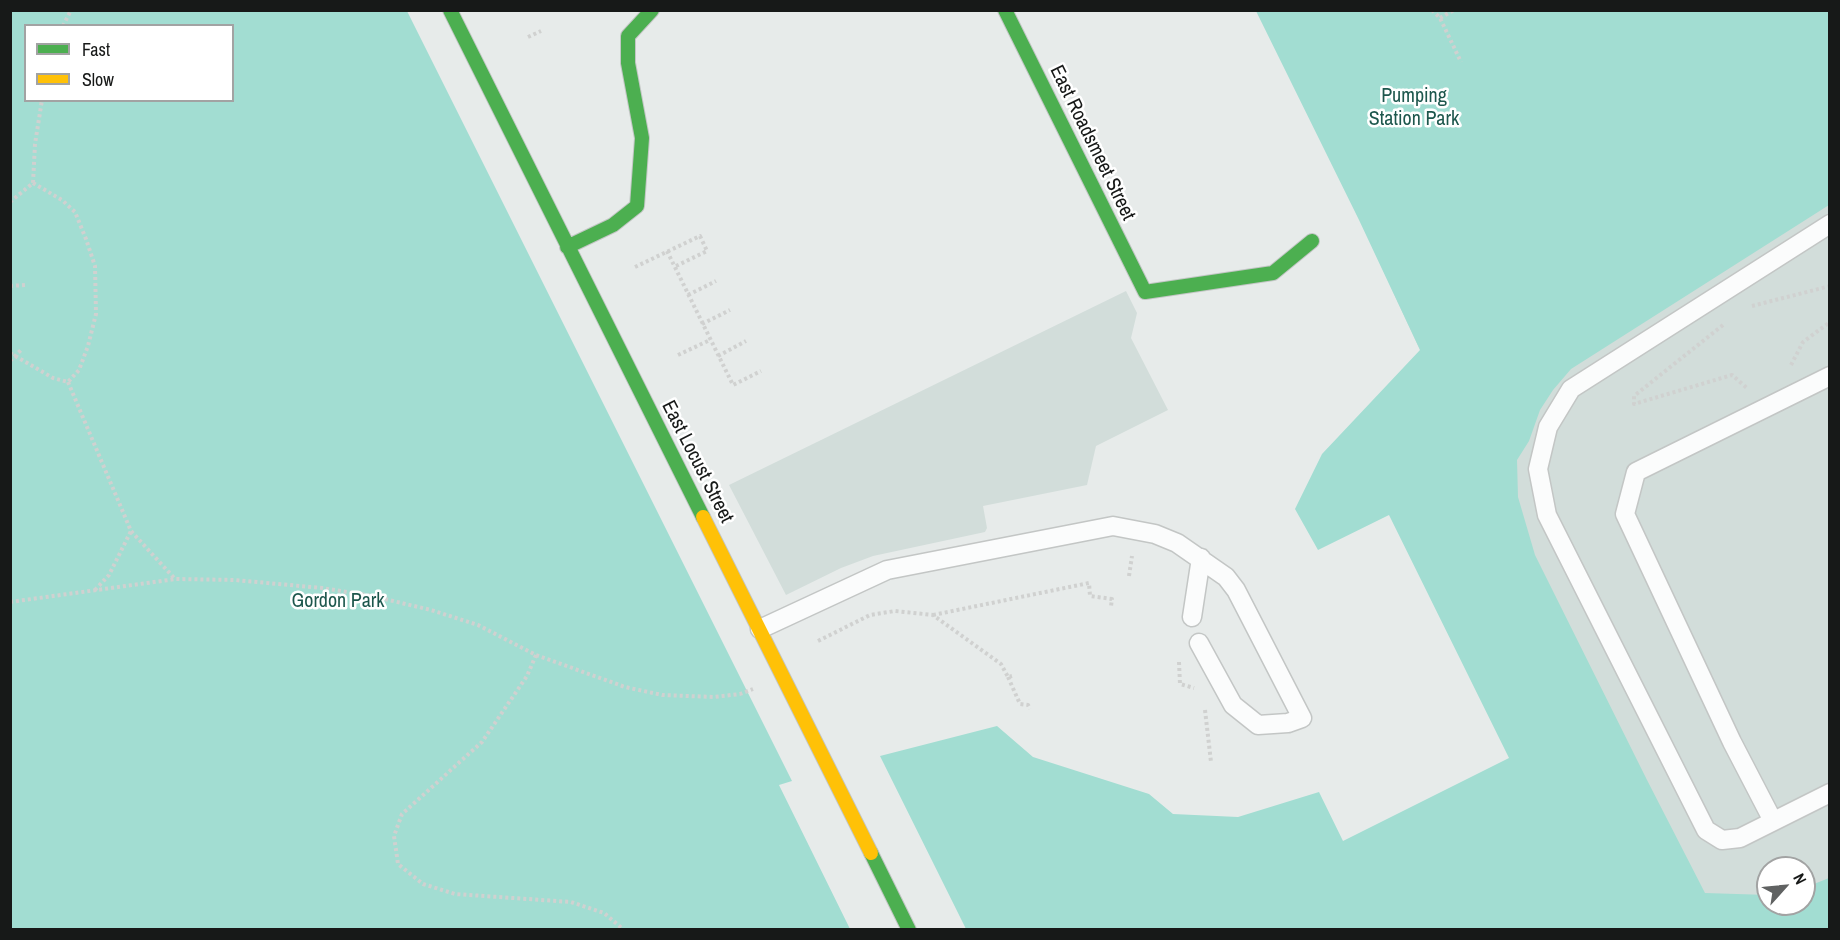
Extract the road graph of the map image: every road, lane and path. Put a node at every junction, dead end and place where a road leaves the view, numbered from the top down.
1 (71, 10) edge
2 (450, 10) edge
3 (652, 10) edge
4 (1005, 10) edge
5 (1432, 10) edge
6 (1454, 10) edge
7 (1440, 18) junction
8 (64, 24) edge
9 (541, 31) dead end
10 (528, 37) dead end
11 (1461, 62) dead end
12 (42, 102) edge
13 (33, 183) junction
14 (10, 202) edge
15 (1830, 224) edge
16 (1312, 241) dead end
17 (567, 247) junction
18 (667, 251) junction
19 (634, 267) dead end
20 (674, 267) junction
21 (716, 281) dead end
22 (25, 285) dead end
23 (10, 286) edge
24 (1830, 286) edge
25 (688, 295) junction
26 (1745, 308) dead end
27 (730, 310) dead end
28 (1726, 322) dead end
29 (1830, 322) edge
30 (702, 324) junction
31 (710, 340) junction
32 (746, 341) dead end
33 (22, 349) dead end
34 (10, 353) edge
35 (678, 355) dead end
36 (718, 356) junction
37 (16, 357) junction
38 (10, 361) edge
39 (1785, 368) dead end
40 (762, 371) dead end
41 (1830, 376) edge
42 (68, 382) junction
43 (1755, 385) dead end
44 (131, 531) junction
45 (1139, 551) dead end
46 (1201, 558) junction
47 (1129, 576) dead end
48 (176, 579) junction
49 (95, 591) junction
50 (10, 602) edge
51 (1111, 606) dead end
52 (933, 615) junction
53 (1192, 617) dead end
54 (760, 629) junction
55 (818, 641) dead end
56 (1199, 643) dead end
57 (536, 655) junction
58 (1179, 655) dead end
59 (1203, 690) dead end
60 (740, 694) dead end
61 (1204, 701) dead end
62 (1030, 709) dead end
63 (1211, 762) dead end
64 (1830, 793) edge
65 (1773, 821) junction
66 (624, 930) edge
67 (909, 930) edge

1 - 8 path
2 - 17 main road, East Locust Street
3 - 17 main road
4 - 16 main road, East Roadsmeet Street
5 - 7 path
6 - 7 path
7 - 11 path
9 - 10 path
12 - 13 path
13 - 14 path
13 - 42 path
15 - 65 lane
17 - 54 main road, East Locust Street
18 - 19 path
18 - 20 path
18 - 20 path
20 - 25 path
21 - 25 path
22 - 23 path
24 - 26 path
25 - 30 path
27 - 30 path
28 - 43 path
29 - 39 path
30 - 31 path
31 - 35 path
31 - 36 path
32 - 36 path
33 - 37 path
34 - 37 path
36 - 40 path
37 - 38 path
37 - 42 path
41 - 65 lane
42 - 44 path
44 - 48 path
44 - 49 path
45 - 47 path
46 - 53 lane
46 - 54 lane
46 - 56 lane
48 - 49 path
48 - 57 path
49 - 50 path
51 - 52 path
52 - 55 path
52 - 62 path
54 - 67 main road, East Locust Street
57 - 60 path
57 - 66 path
58 - 59 path
61 - 63 path
64 - 65 lane

